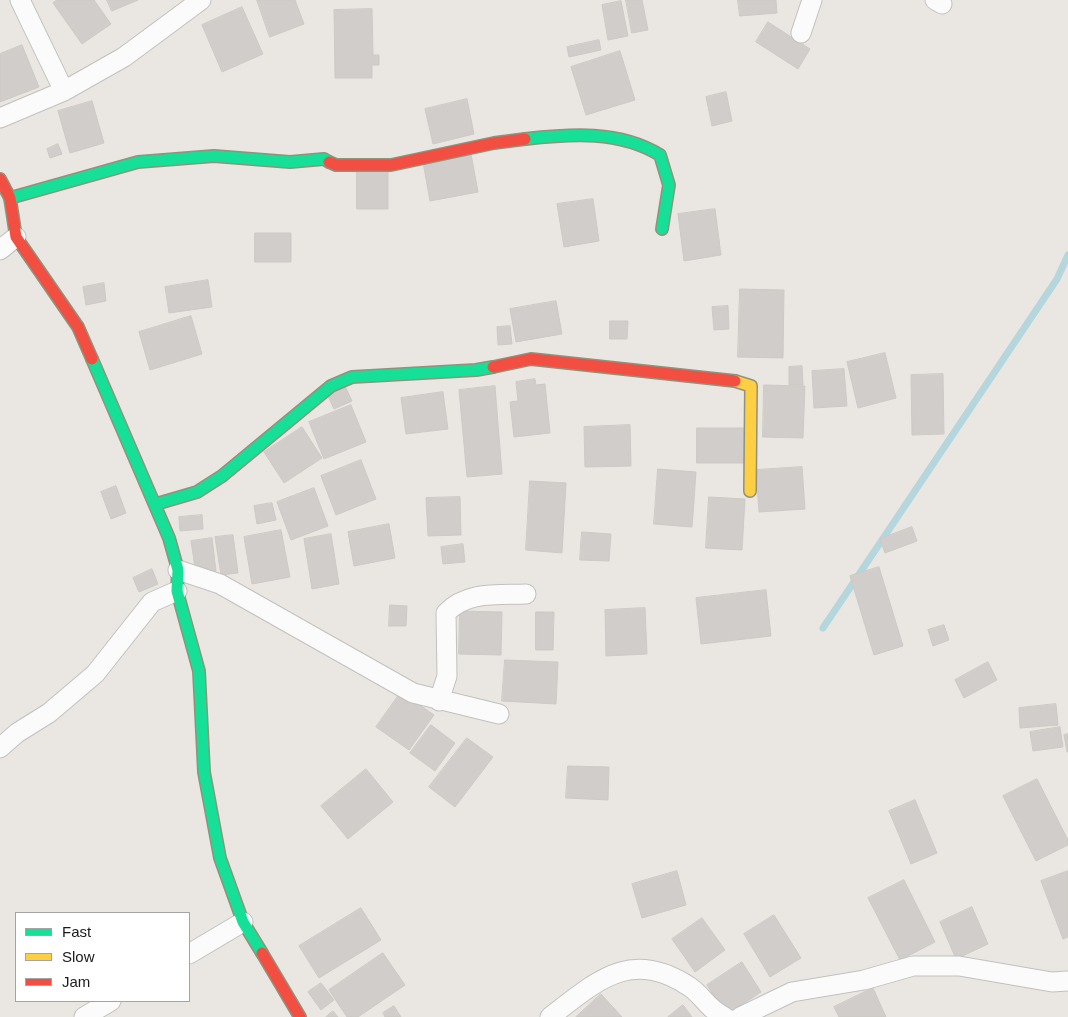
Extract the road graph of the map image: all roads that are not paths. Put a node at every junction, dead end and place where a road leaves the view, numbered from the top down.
1 (20, 0) edge
2 (201, 0) edge
3 (812, 0) edge
4 (801, 33) dead end
5 (64, 91) junction
6 (0, 118) edge
7 (0, 179) edge
8 (10, 198) junction
9 (662, 229) dead end
10 (16, 237) junction
11 (0, 250) edge
12 (750, 491) dead end
13 (156, 504) junction
14 (178, 570) junction
15 (177, 591) junction
16 (526, 594) dead end
17 (439, 701) junction
18 (499, 714) dead end
19 (0, 748) edge
20 (243, 922) junction
21 (190, 953) edge
22 (1068, 981) edge
23 (109, 1002) edge
24 (84, 1017) edge
25 (300, 1017) edge
26 (550, 1017) edge
27 (725, 1017) edge
28 (740, 1017) edge

1 - 5 street
2 - 5 street
3 - 4 street
5 - 6 street
7 - 8 street
8 - 9 street
8 - 10 street
10 - 11 street
10 - 13 street
12 - 13 street
13 - 14 street
14 - 15 street
14 - 17 street
15 - 19 street
15 - 20 street
16 - 17 street
17 - 18 street
20 - 21 street
20 - 25 street
22 - 28 street
23 - 24 street
26 - 27 street

